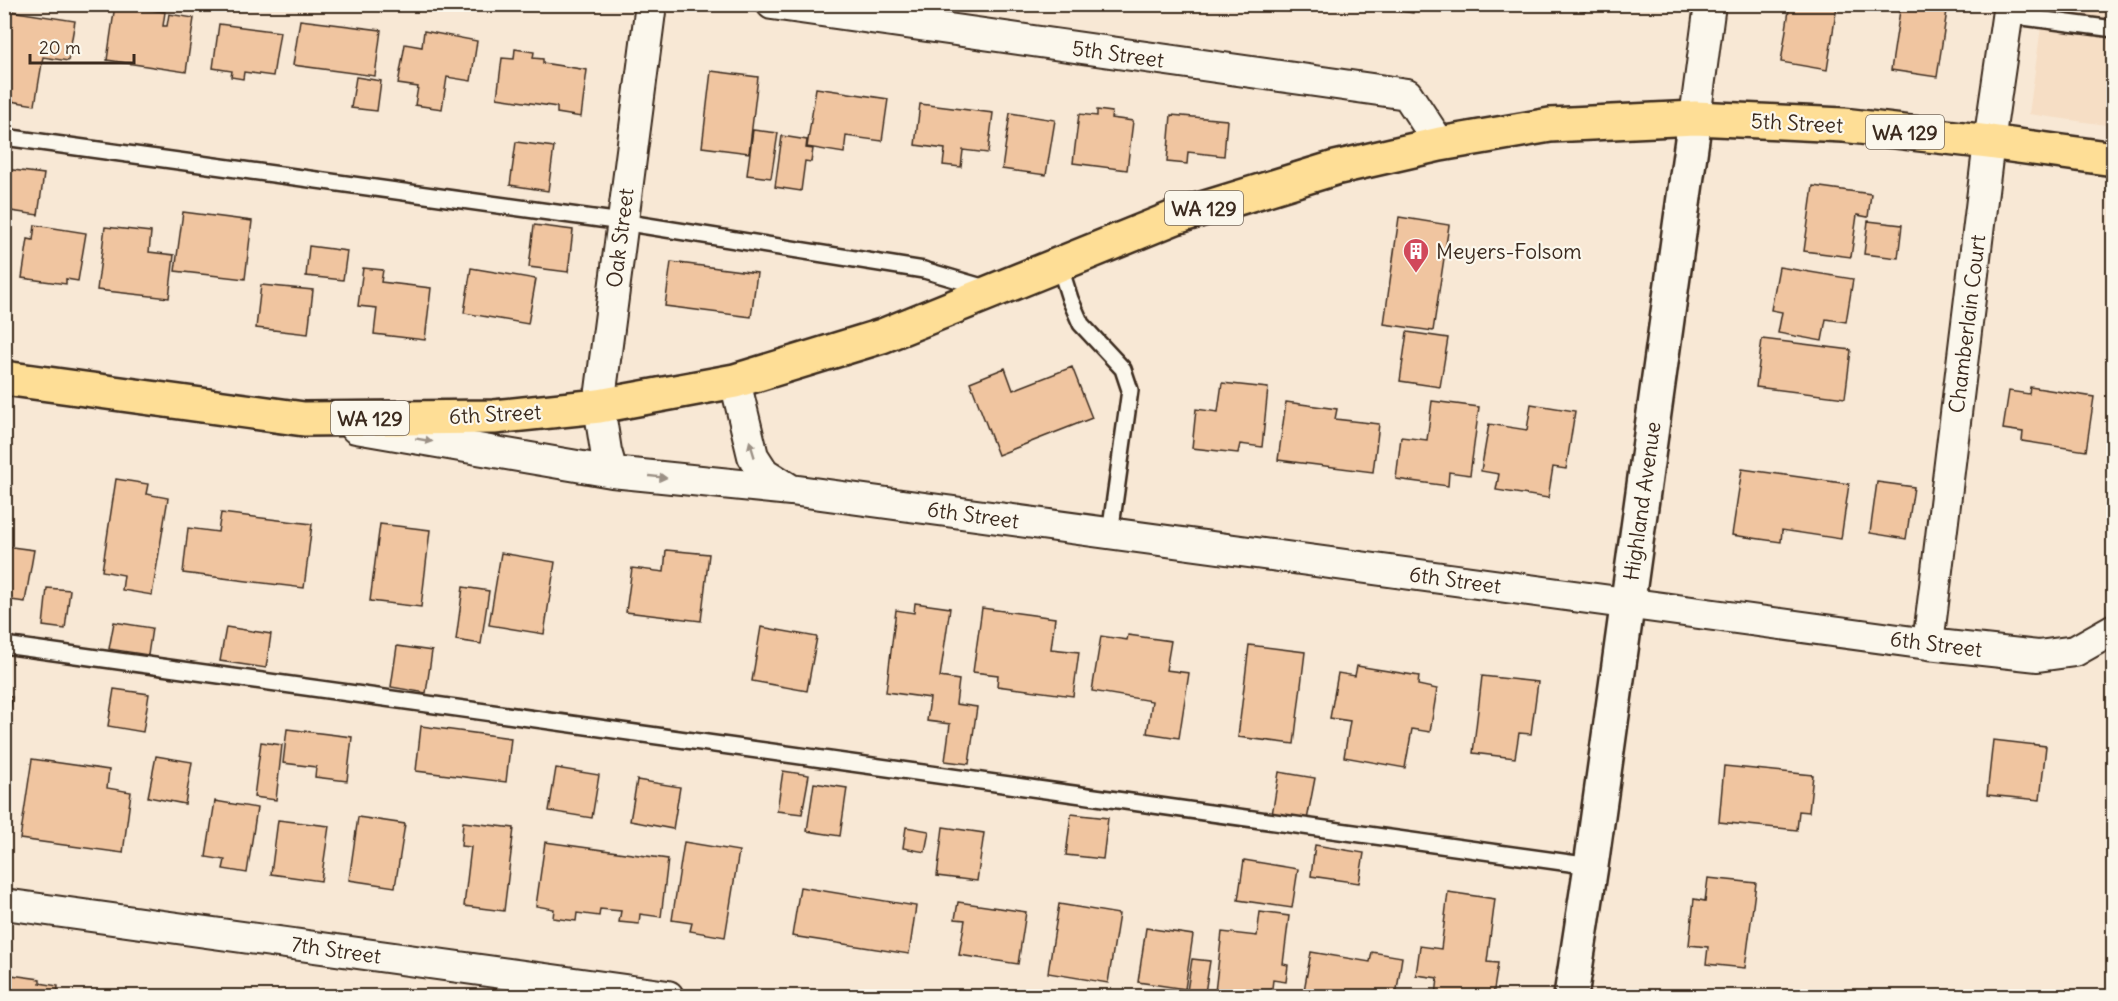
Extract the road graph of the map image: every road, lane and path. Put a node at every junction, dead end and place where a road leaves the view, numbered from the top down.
1 (651, 4) edge
2 (771, 4) edge
3 (1710, 4) edge
4 (2008, 10) edge
5 (2114, 29) edge
6 (1695, 118) junction
7 (4, 137) edge
8 (1989, 142) junction
9 (1440, 144) junction
10 (2114, 159) edge
11 (622, 222) junction
12 (1059, 264) junction
13 (994, 290) junction
14 (4, 378) edge
15 (735, 381) junction
16 (599, 406) junction
17 (304, 419) junction
18 (612, 472) junction
19 (791, 490) junction
20 (1110, 534) junction
21 (1627, 604) junction
22 (2114, 629) edge
23 (1928, 644) junction
24 (4, 645) edge
25 (1591, 866) junction
26 (4, 904) edge
27 (668, 996) edge
28 (1571, 996) edge

1 - 11 street, Oak Street
2 - 9 street, 5th Street
3 - 6 street, Highland Avenue
4 - 5 lane
4 - 8 street, Chamberlain Court
6 - 8 main road, 5th Street / WA 129
6 - 9 main road, WA 129
6 - 21 main road, Highland Avenue
7 - 11 lane
8 - 10 main road, 5th Street / WA 129
8 - 23 street, Chamberlain Court
9 - 12 main road, WA 129
11 - 13 lane
11 - 16 street, Oak Street
12 - 13 main road, WA 129
12 - 20 lane
13 - 15 main road, WA 129
14 - 17 main road, 6th Street / WA 129
15 - 16 main road, 6th Street / WA 129
19 -> 15 street, 6th Street
16 - 17 main road, 6th Street / WA 129
16 - 18 street, Oak Street
17 -> 18 street, 6th Street
18 -> 19 street, 6th Street
19 - 20 street, 6th Street
20 - 21 street, 6th Street
21 - 23 street, 6th Street
21 - 25 main road, Highland Avenue
22 - 23 street, 6th Street
24 - 25 lane
25 - 28 main road, Highland Avenue
26 - 27 street, 7th Street

